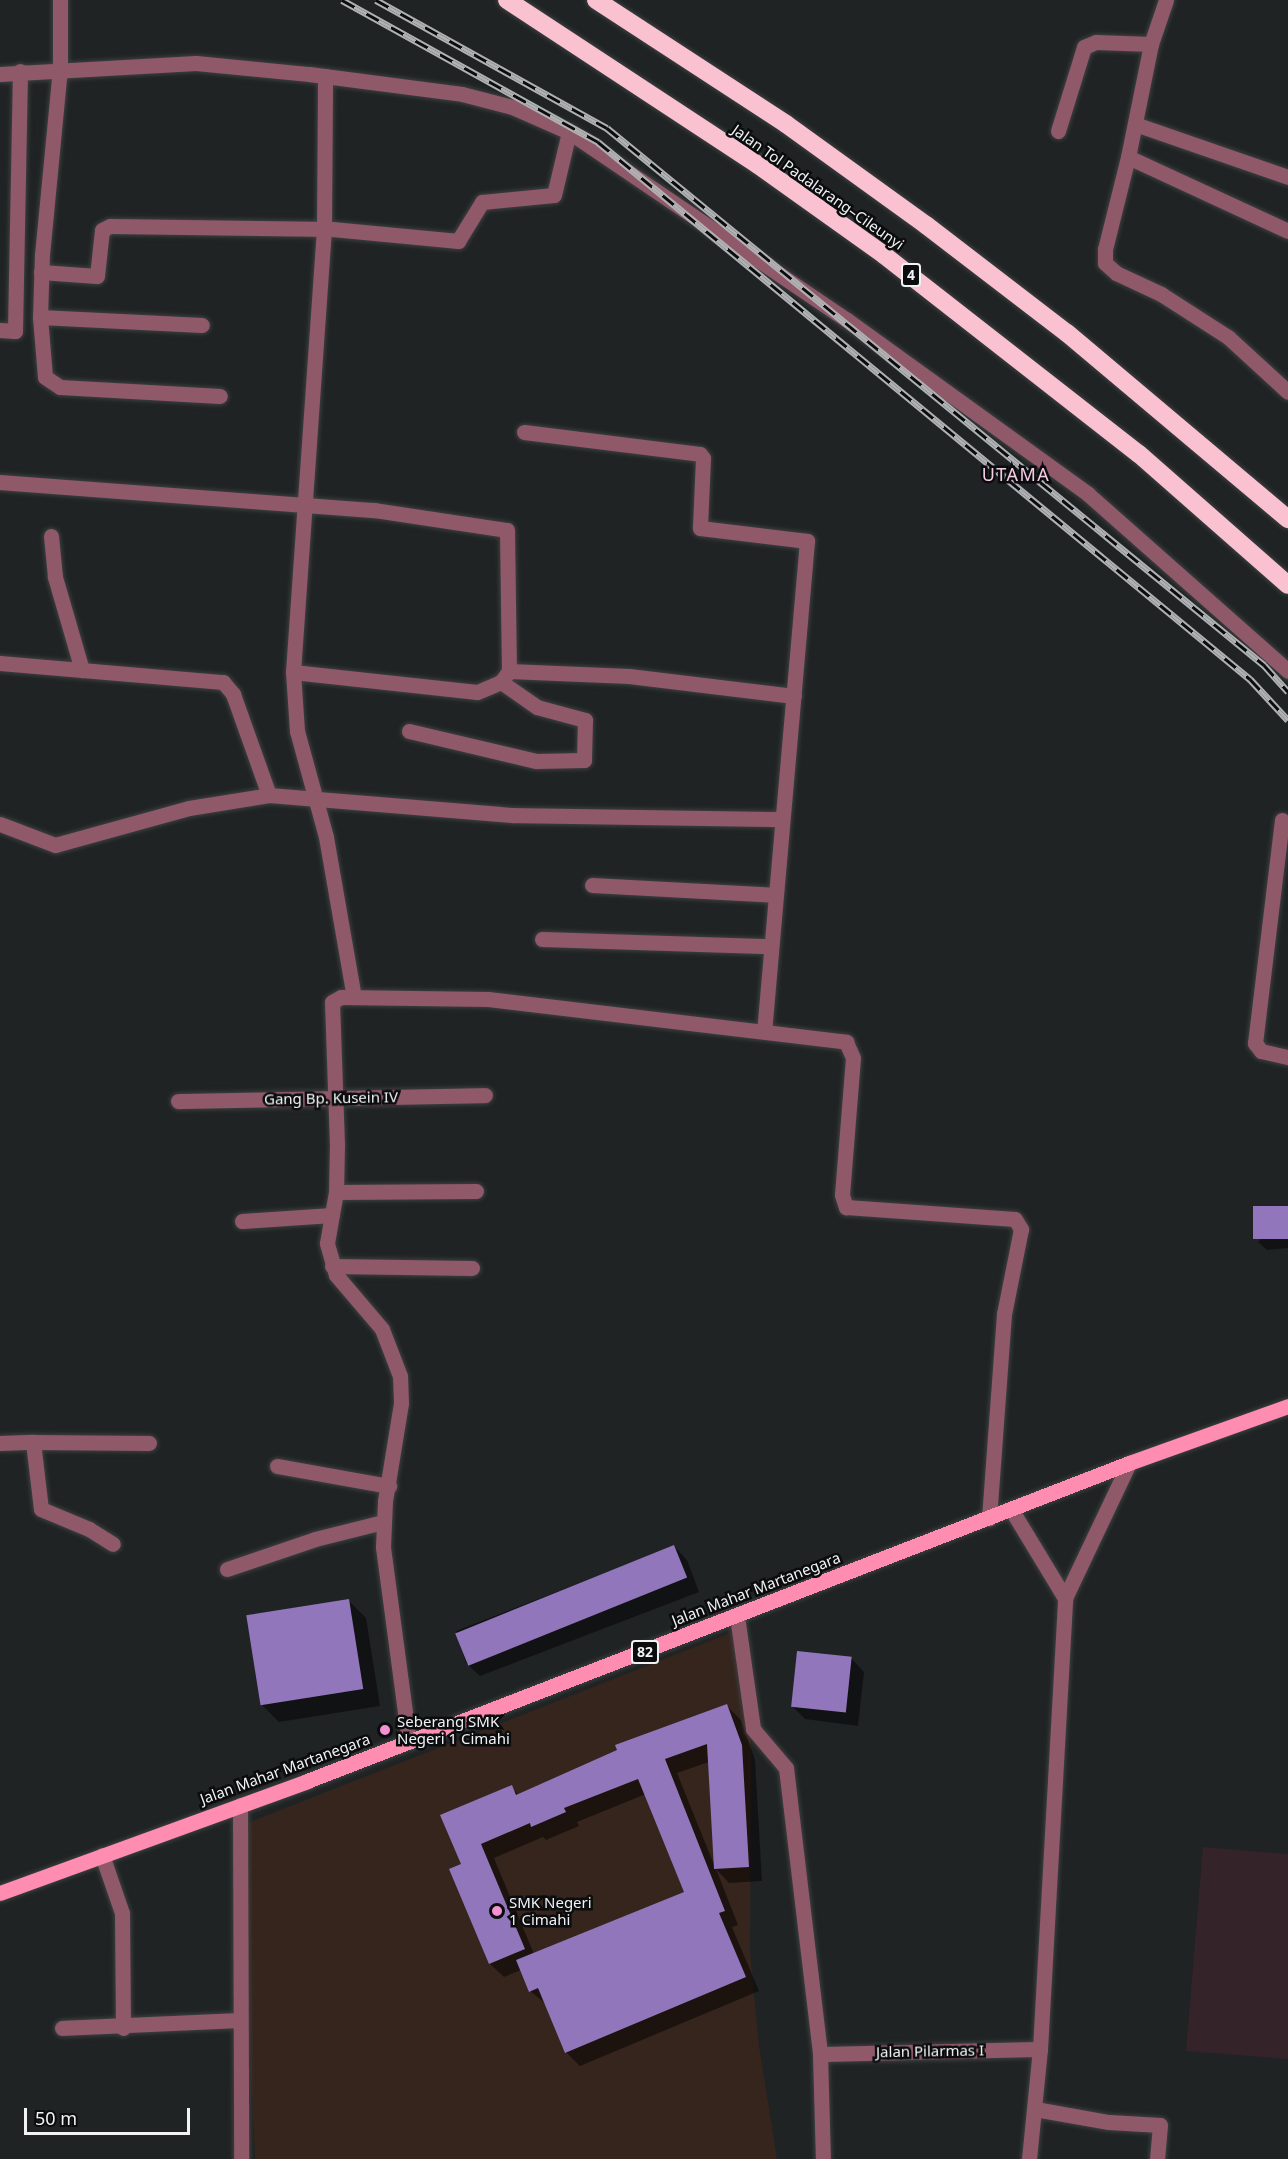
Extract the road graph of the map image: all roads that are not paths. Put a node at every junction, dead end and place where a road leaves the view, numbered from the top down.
1 (60, 0) edge
2 (507, 0) edge
3 (596, 0) edge
4 (1166, 0) edge
5 (1151, 44) junction
6 (60, 68) junction
7 (20, 72) junction
8 (0, 74) edge
9 (325, 76) junction
10 (1135, 124) junction
11 (1058, 131) dead end
12 (569, 132) junction
13 (1128, 157) junction
14 (1288, 177) edge
15 (324, 228) junction
16 (1288, 231) edge
17 (17, 254) junction
18 (42, 254) junction
19 (41, 272) junction
20 (40, 317) junction
21 (202, 325) dead end
22 (0, 330) edge
23 (1288, 392) edge
24 (220, 396) dead end
25 (524, 432) dead end
26 (0, 482) edge
27 (303, 504) junction
28 (1288, 519) edge
29 (51, 536) dead end
30 (1288, 585) edge
31 (0, 663) edge
32 (82, 670) junction
33 (1288, 671) edge
34 (293, 672) junction
35 (505, 676) junction
36 (794, 696) junction
37 (409, 731) dead end
38 (269, 795) junction
39 (314, 796) junction
40 (780, 819) junction
41 (1282, 820) dead end
42 (0, 824) edge
43 (592, 885) dead end
44 (774, 895) junction
45 (542, 939) dead end
46 (770, 946) junction
47 (354, 997) junction
48 (764, 1031) junction
49 (1288, 1057) edge
50 (485, 1095) dead end
51 (338, 1097) junction
52 (178, 1101) dead end
53 (476, 1191) dead end
54 (336, 1192) junction
55 (332, 1215) junction
56 (242, 1221) dead end
57 (332, 1266) junction
58 (472, 1268) dead end
59 (1288, 1406) edge
60 (33, 1442) junction
61 (0, 1443) edge
62 (149, 1443) dead end
63 (1129, 1463) junction
64 (277, 1466) dead end
65 (390, 1486) junction
66 (1011, 1509) junction
67 (989, 1518) junction
68 (383, 1522) junction
69 (113, 1544) dead end
70 (227, 1569) dead end
71 (1065, 1598) junction
72 (737, 1616) junction
73 (409, 1742) junction
74 (240, 1805) junction
75 (102, 1854) junction
76 (0, 1893) edge
77 (238, 2020) junction
78 (62, 2028) dead end
79 (123, 2028) junction
80 (1040, 2049) junction
81 (820, 2054) junction
82 (1035, 2109) junction
83 (241, 2159) edge
84 (823, 2159) edge
85 (1029, 2159) edge
86 (1157, 2159) edge

1 - 6 street
2 - 30 highway, Jalan Tol Padalarang–Cileunyi / 4
3 - 28 highway, Jalan Tol Padalarang–Cileunyi
4 - 5 street
5 - 10 street
5 - 11 street
6 - 7 street
6 - 9 street
6 - 18 street
7 - 8 street
7 - 17 street
9 - 12 street
9 - 15 street
10 - 13 street
10 - 14 street
12 - 15 street
12 - 33 street
13 - 16 street
13 - 23 street
15 - 19 street
15 - 27 street
17 - 18 street
17 - 22 street
18 - 19 street
19 - 20 street
20 - 21 street
20 - 24 street
25 - 36 street
26 - 27 street
27 - 34 street
27 - 35 street
29 - 32 street
31 - 32 street
32 - 38 street
34 - 35 street
34 - 39 street
35 - 36 street
35 - 37 street
36 - 40 street
38 - 39 street
38 - 42 street
39 - 40 street
39 - 47 street
40 - 44 street
41 - 49 street
43 - 44 street
44 - 46 street
45 - 46 street
46 - 48 street
47 - 48 street
47 - 51 street
48 - 67 street
50 - 51 street, Gang Bp. Kusein IV
51 - 52 street, Gang Bp. Kusein IV
51 - 54 street
53 - 54 street
54 - 55 street
55 - 56 street
55 - 57 street
57 - 58 street
57 - 65 street
59 - 63 main road, Jalan Mahar Martanegara / 82
60 - 61 street
60 - 62 street
60 - 69 street
63 - 66 main road, Jalan Mahar Martanegara / 82
63 - 71 street
64 - 65 street
65 - 68 street
66 - 67 main road, Jalan Mahar Martanegara / 82
66 - 71 street
67 - 72 main road, Jalan Mahar Martanegara / 82
68 - 70 street
68 - 73 street
71 - 80 street
72 - 73 main road, Jalan Mahar Martanegara / 82
72 - 81 street
73 - 74 main road, Jalan Mahar Martanegara / 82
74 - 75 main road, Jalan Mahar Martanegara / 82
74 - 77 street
75 - 76 main road, Jalan Mahar Martanegara / 82
75 - 79 street
77 - 79 street
77 - 83 street
78 - 79 street
80 - 81 street, Jalan Pilarmas I
80 - 82 street
81 - 84 street
82 - 85 street
82 - 86 street

